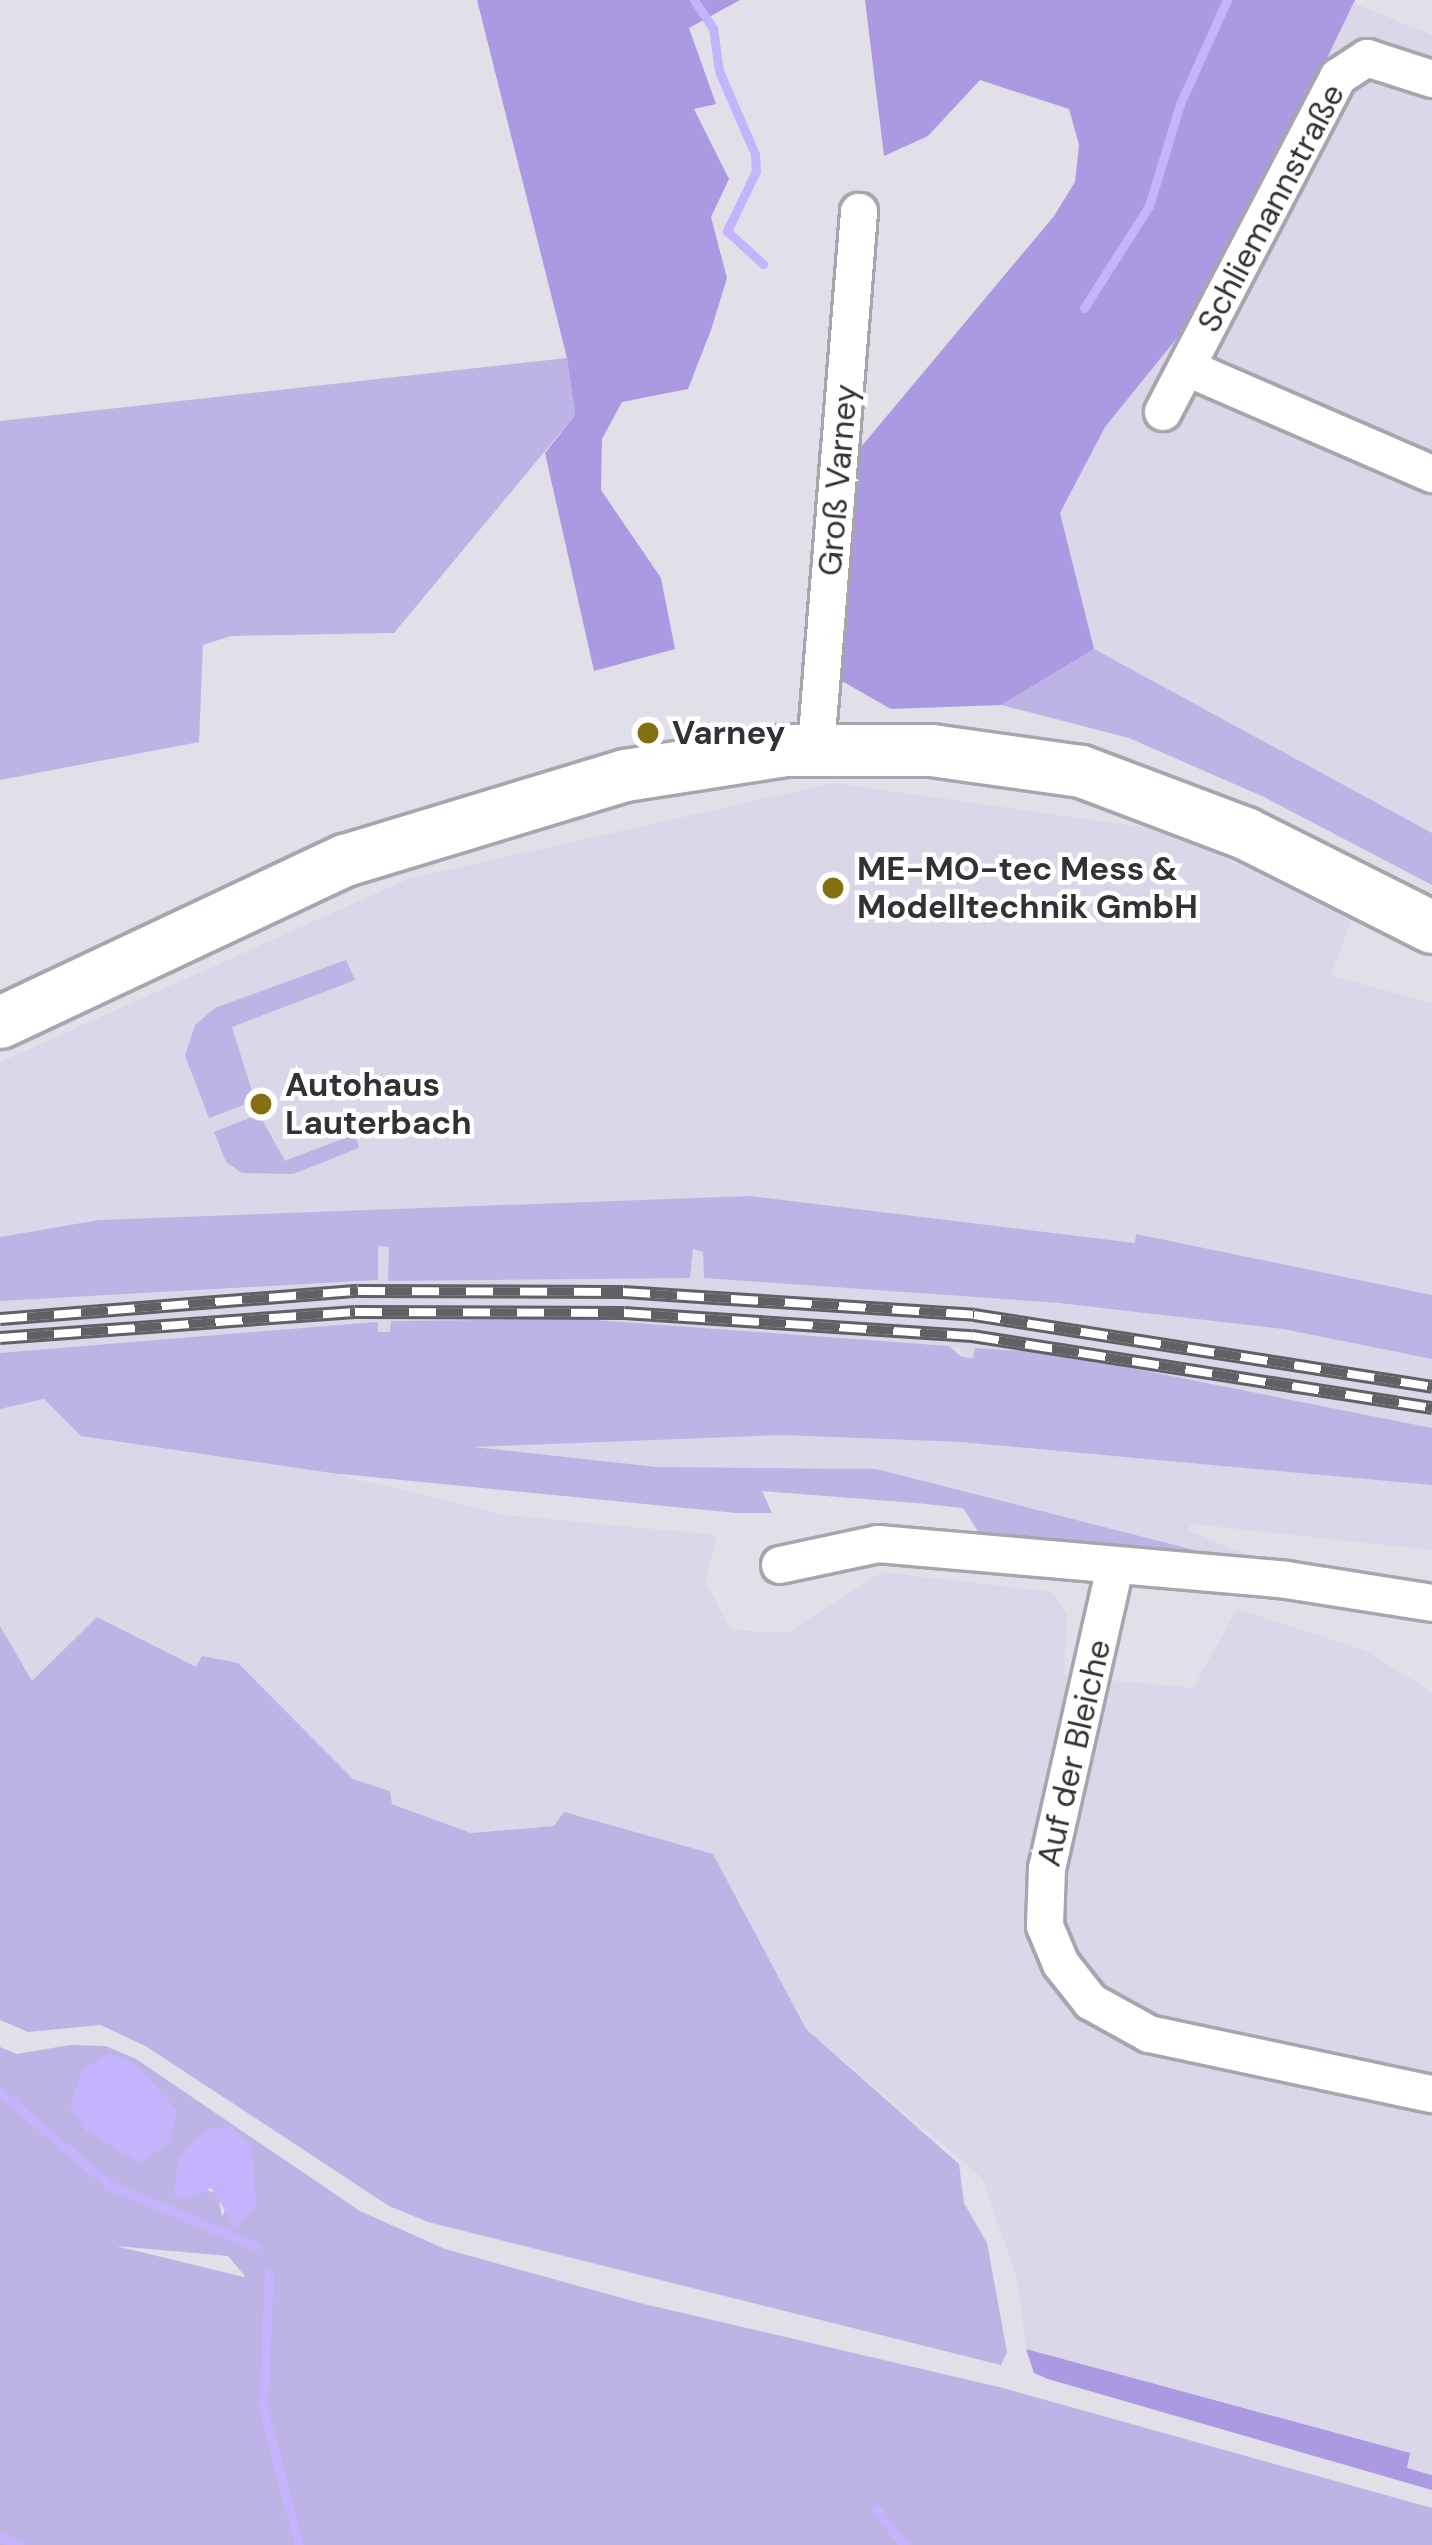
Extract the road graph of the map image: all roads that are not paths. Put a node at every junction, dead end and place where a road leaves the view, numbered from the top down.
1 (1432, 79) edge
2 (859, 212) dead end
3 (1187, 368) junction
4 (1163, 412) dead end
5 (1432, 475) edge
6 (815, 748) junction
7 (1432, 927) edge
8 (0, 1022) edge
9 (780, 1565) dead end
10 (1115, 1567) junction
11 (1432, 1603) edge
12 (1432, 2094) edge

1 - 3 street, Schliemannstraße
2 - 6 street, Groß Varney
3 - 4 street, Schliemannstraße
3 - 5 street, Schliemannstraße
6 - 7 main road
6 - 8 main road
9 - 10 street
10 - 11 street
10 - 12 street, Auf der Bleiche

